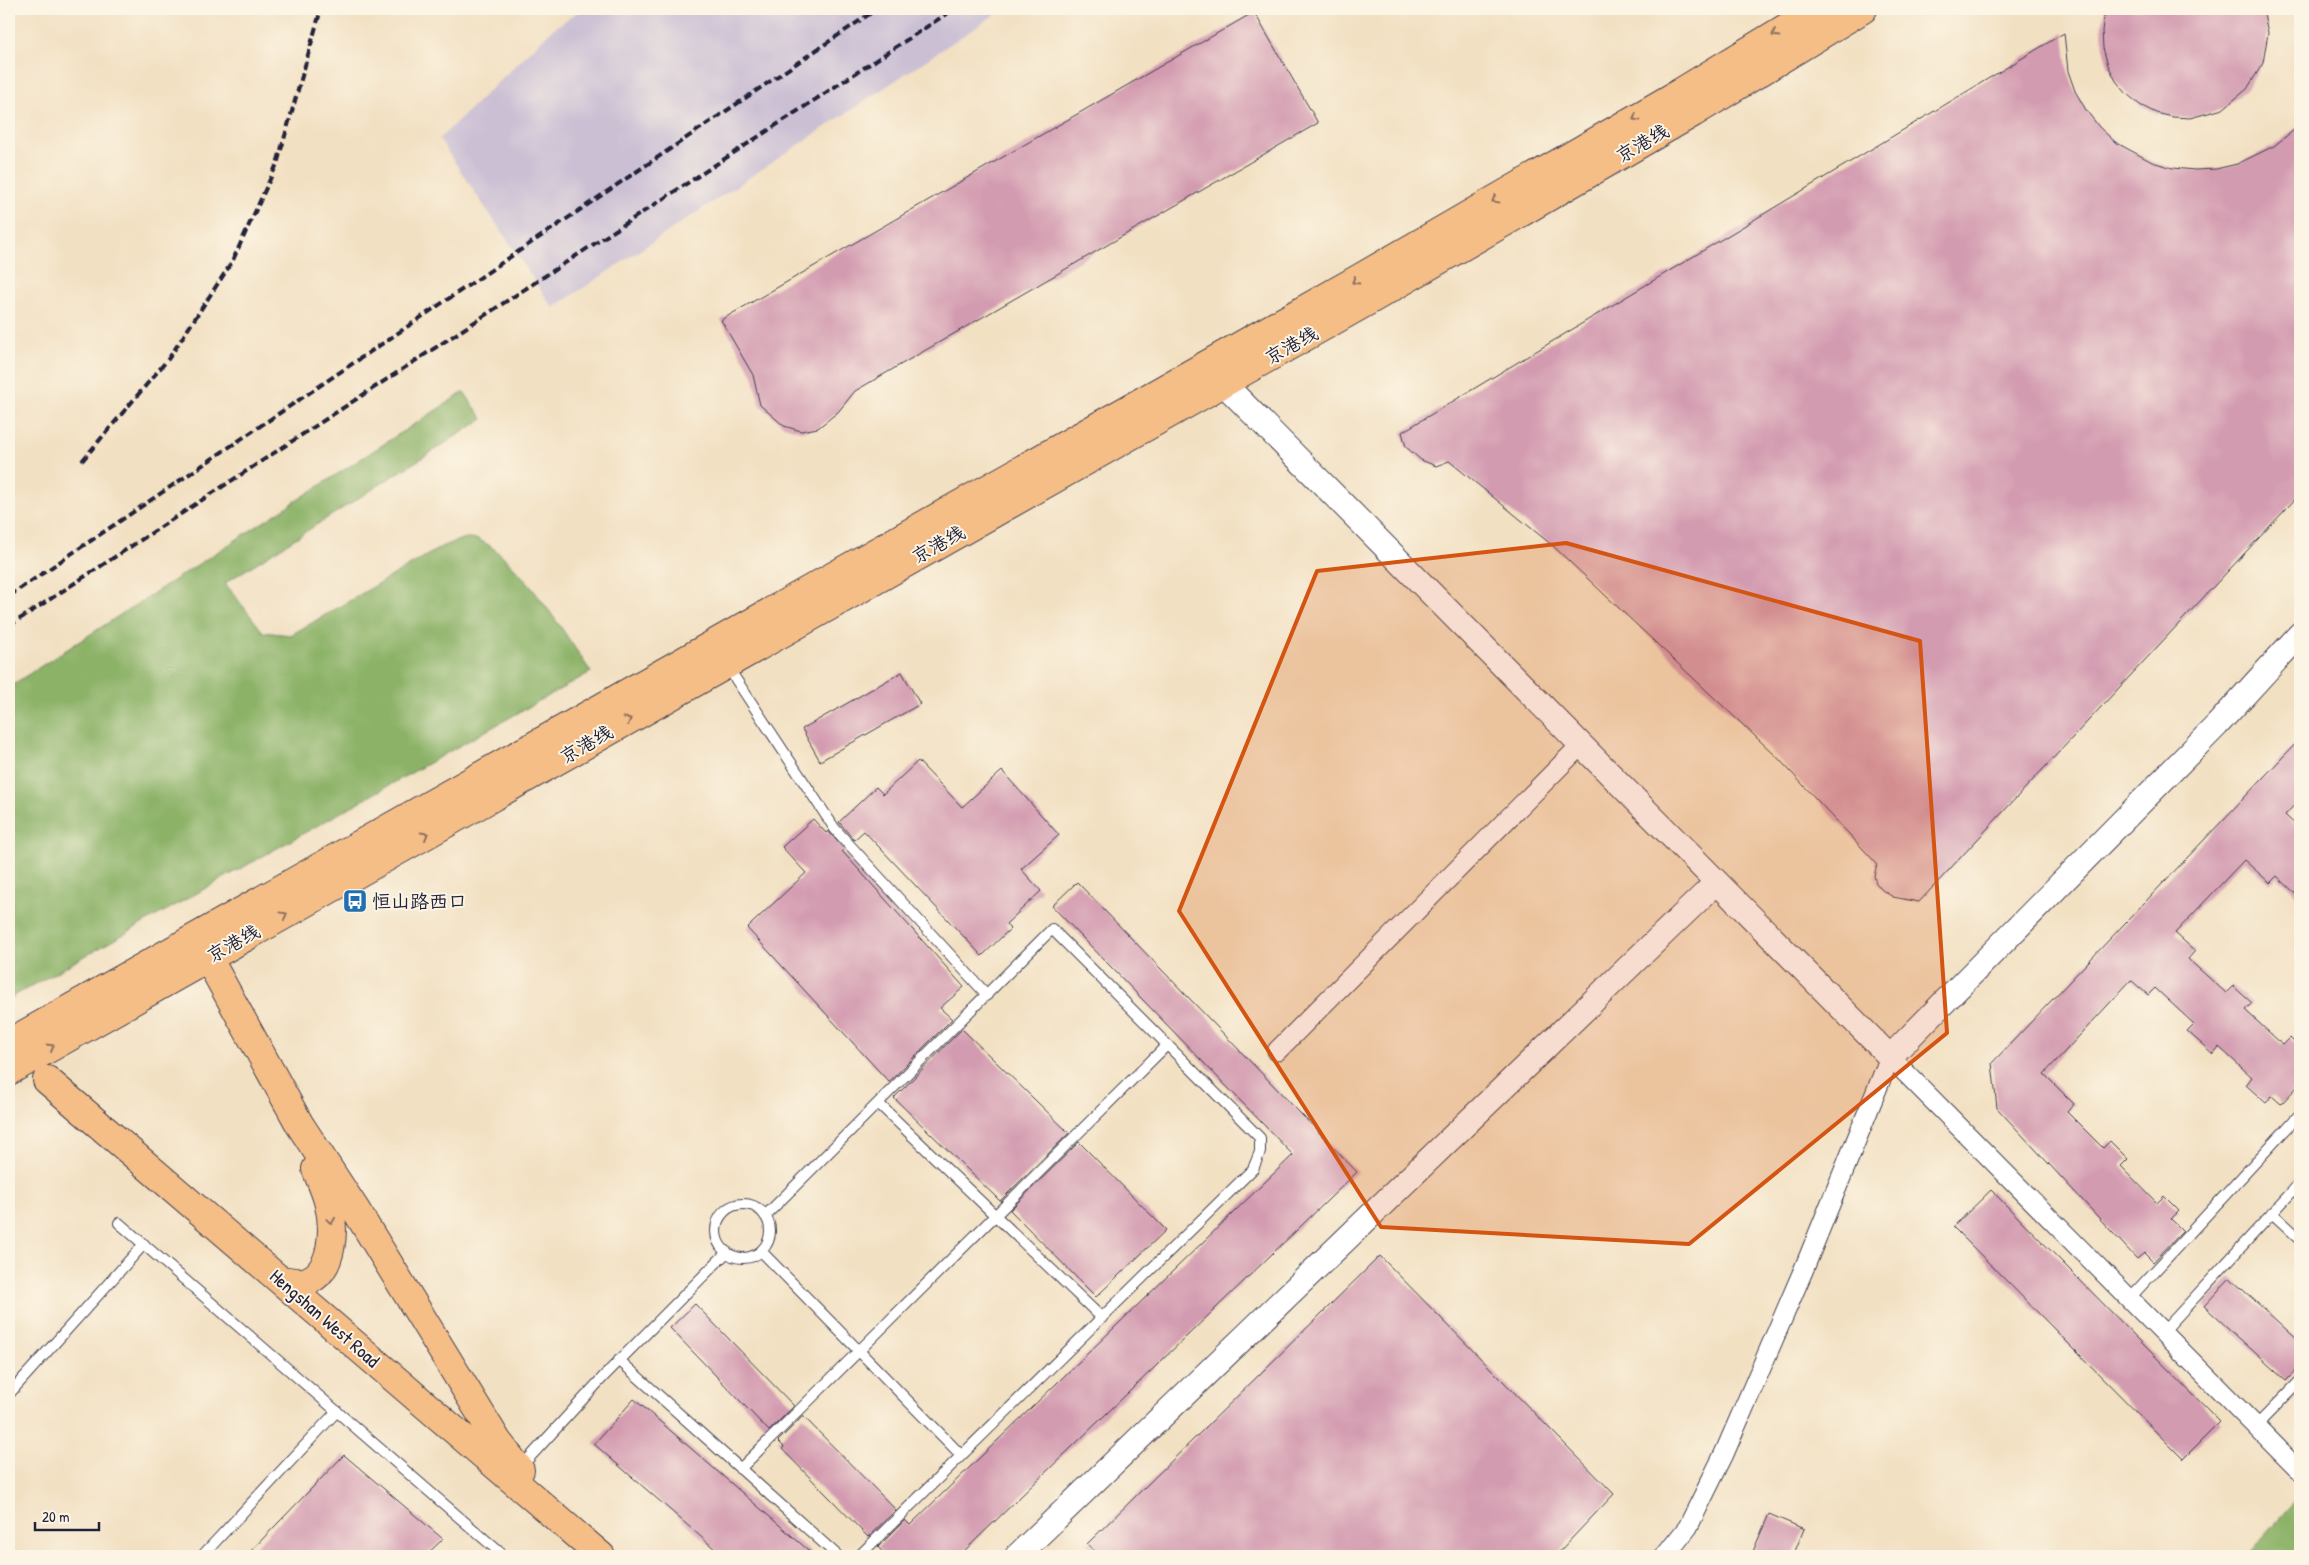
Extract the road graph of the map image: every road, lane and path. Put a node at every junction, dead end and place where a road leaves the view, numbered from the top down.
1 (1817, 9) edge
2 (1863, 9) edge
3 (1223, 383) junction
4 (2300, 634) edge
5 (726, 665) junction
6 (1581, 745) junction
7 (1717, 882) junction
8 (208, 958) junction
9 (987, 995) junction
10 (9, 1043) edge
11 (1167, 1044) junction
12 (1277, 1051) dead end
13 (1890, 1057) junction
14 (9, 1071) edge
15 (47, 1080) dead end
16 (878, 1104) junction
17 (2300, 1114) edge
18 (300, 1125) junction
19 (2300, 1183) edge
20 (2272, 1213) junction
21 (765, 1216) junction
22 (995, 1216) junction
23 (119, 1222) dead end
24 (2300, 1239) edge
25 (144, 1244) junction
26 (760, 1251) junction
27 (727, 1252) junction
28 (281, 1280) junction
29 (2129, 1299) junction
30 (1102, 1318) junction
31 (2162, 1332) junction
32 (858, 1351) junction
33 (619, 1360) junction
34 (2300, 1381) edge
35 (9, 1394) edge
36 (337, 1411) junction
37 (2256, 1426) junction
38 (962, 1455) junction
39 (740, 1468) junction
40 (519, 1469) junction
41 (2298, 1469) dead end
42 (561, 1522) junction
43 (202, 1556) edge
44 (504, 1556) edge
45 (602, 1556) edge
46 (838, 1556) edge
47 (859, 1556) edge
48 (1017, 1556) edge
49 (1666, 1556) edge

1 -> 10 main road, 京港线
2 - 3 main road, 京港线
3 - 5 main road, 京港线
3 - 6 street
4 - 13 street
8 -> 5 main road, 京港线
5 - 9 lane
6 - 7 street
6 - 12 street
7 - 13 street
7 - 48 street
14 -> 8 main road, 京港线
8 - 18 main road
9 - 11 lane
9 - 16 lane
11 - 22 lane
11 - 30 lane
13 - 29 street
13 - 49 street
15 - 28 main road, Hengshan West Road
16 - 21 lane
16 - 22 lane
17 - 29 lane
18 -> 28 main road
18 - 40 main road
19 - 20 lane
20 - 24 lane
20 - 31 lane
21 - 26 lane
21 - 27 lane
22 - 30 lane
22 - 32 lane
23 - 25 lane
25 - 35 lane
25 - 36 lane
26 - 27 lane
26 - 32 lane
27 - 33 lane
28 - 42 main road, Hengshan West Road
29 - 31 street
30 - 38 lane
31 - 37 street
32 - 38 lane
32 - 39 lane
33 - 39 lane
33 - 40 lane
34 - 37 lane
36 - 43 lane
36 - 44 lane
37 - 41 street
38 - 47 lane
39 - 46 lane
40 - 42 main road
42 - 45 main road, Hengshan West Road

